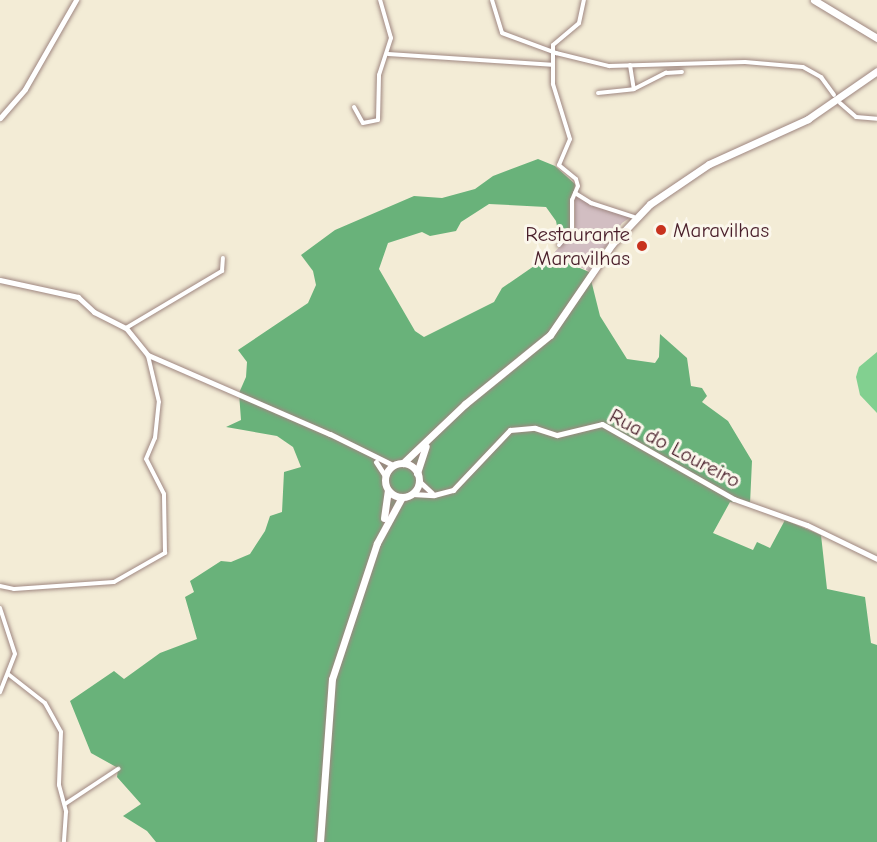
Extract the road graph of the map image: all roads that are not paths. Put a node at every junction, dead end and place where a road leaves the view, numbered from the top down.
1 (76, 0) edge
2 (380, 0) edge
3 (492, 0) edge
4 (584, 0) edge
5 (814, 0) edge
6 (868, 32) junction
7 (877, 38) edge
8 (877, 43) edge
9 (552, 52) junction
10 (388, 54) junction
11 (662, 63) junction
12 (552, 65) junction
13 (630, 65) junction
14 (877, 71) edge
15 (682, 72) dead end
16 (662, 75) junction
17 (634, 89) junction
18 (598, 93) dead end
19 (834, 95) dead end
20 (836, 104) junction
21 (354, 107) dead end
22 (0, 118) edge
23 (877, 120) edge
24 (575, 194) junction
25 (634, 217) junction
26 (559, 244) dead end
27 (223, 258) dead end
28 (0, 280) edge
29 (126, 328) junction
30 (148, 355) junction
31 (432, 436) junction
32 (371, 457) junction
33 (403, 463) junction
34 (393, 465) junction
35 (417, 473) junction
36 (385, 476) junction
37 (419, 482) junction
38 (388, 491) junction
39 (412, 494) junction
40 (440, 495) junction
41 (402, 497) junction
42 (377, 543) junction
43 (877, 559) edge
44 (0, 586) edge
45 (0, 608) edge
46 (8, 674) junction
47 (0, 692) edge
48 (118, 769) dead end
49 (65, 804) junction
50 (64, 842) edge
51 (320, 842) edge

1 - 22 street
2 - 10 street
3 - 9 street
4 - 9 street
5 - 6 main road
6 - 7 main road
6 - 8 main road
9 - 12 street
9 - 13 street
10 - 12 street
10 - 21 street
11 - 13 street
11 - 16 street
11 - 19 street
12 - 24 street
13 - 17 street
14 - 20 main road
15 - 16 street
16 - 17 street
17 - 18 street
20 - 23 street
20 - 25 main road
24 - 25 street
24 - 26 street
25 - 31 main road
27 - 29 street
28 - 29 street
29 - 30 street
30 - 32 street
30 - 44 street
31 - 33 main road
31 - 35 main road
32 - 34 street
32 - 36 street
33 - 34 main road
33 - 35 main road
34 - 36 main road
35 - 37 main road
36 - 38 main road
37 - 39 main road
37 - 40 street
38 - 41 main road
38 - 42 main road
39 - 40 street
39 - 41 main road
40 - 43 street, Rua do Loureiro
41 - 42 main road
42 - 51 main road
45 - 46 street
46 - 47 street
46 - 49 street
48 - 49 street
49 - 50 street

